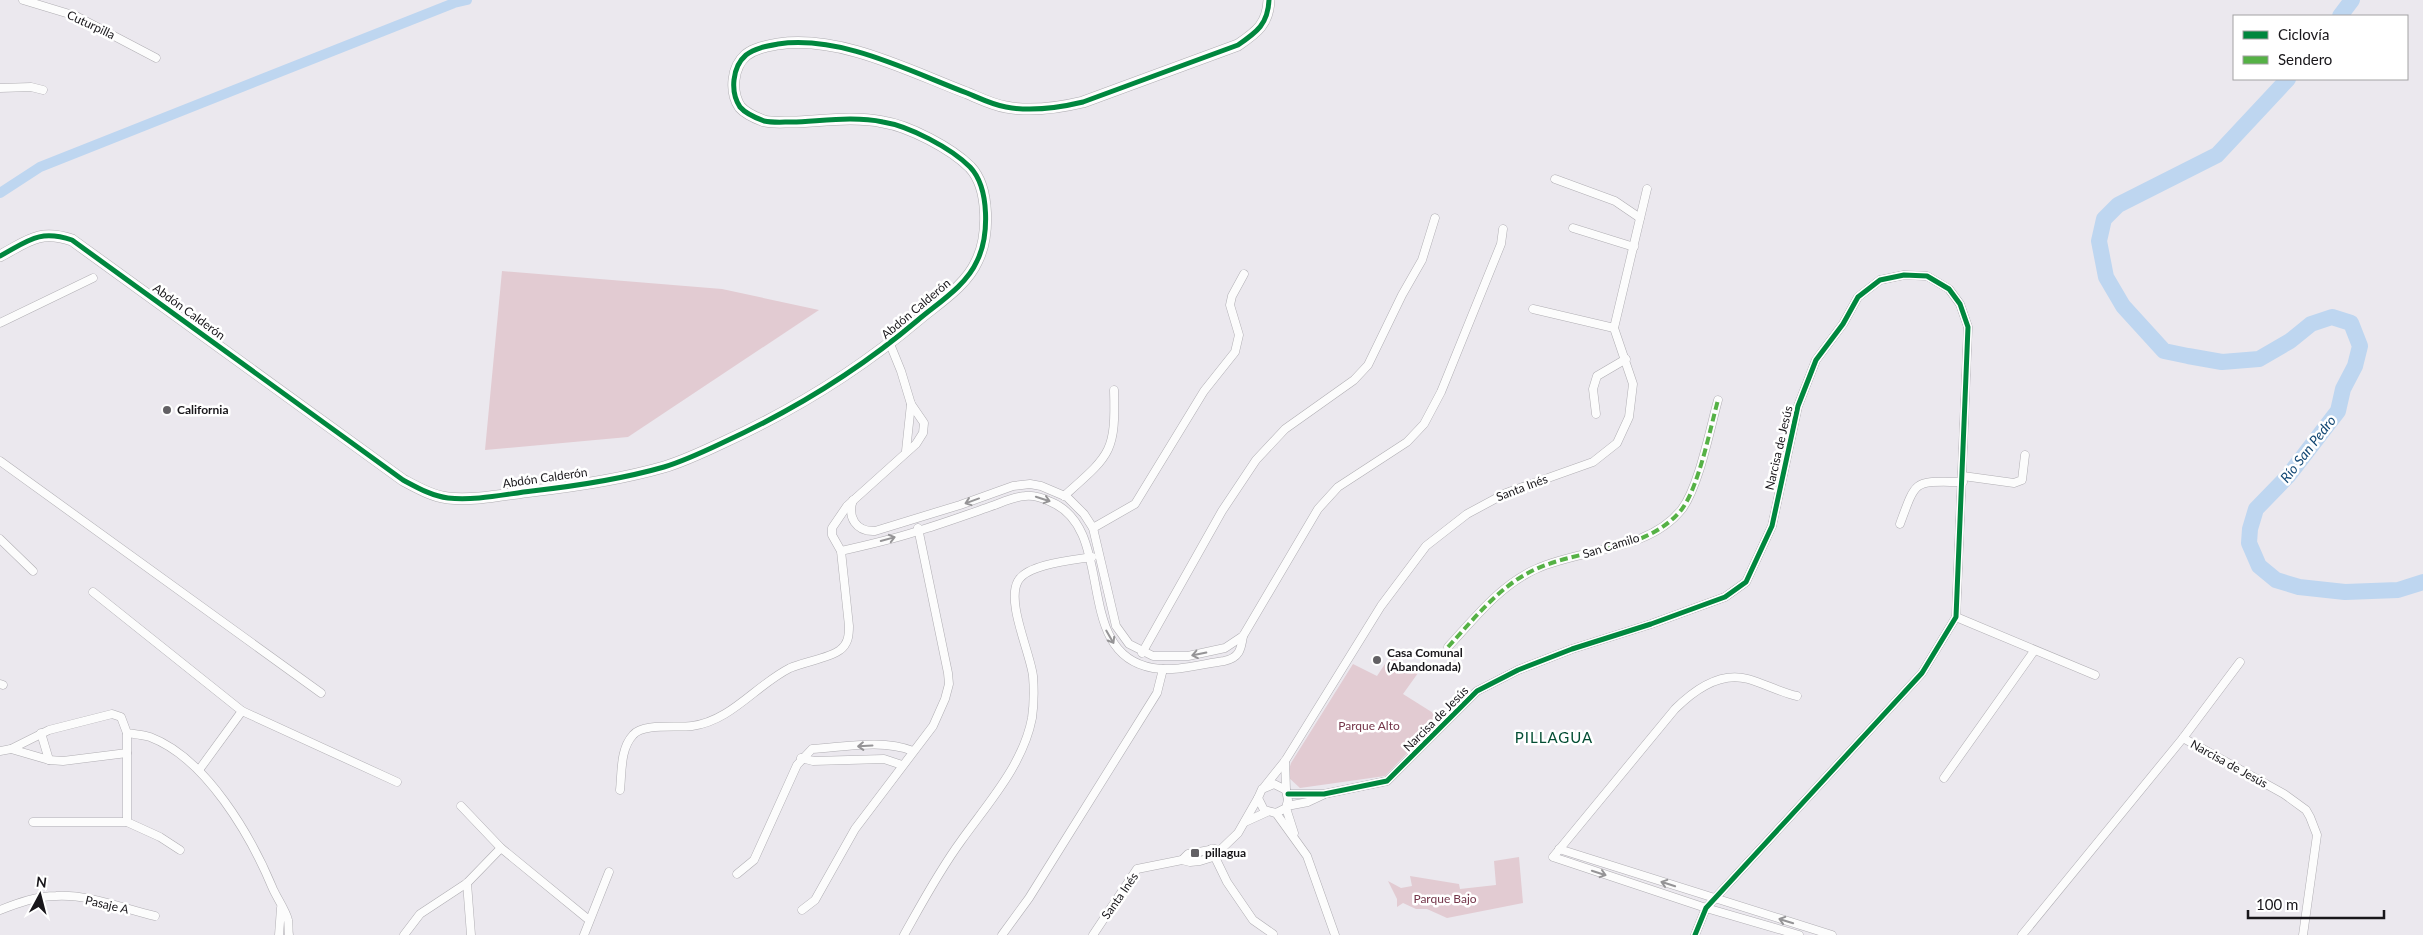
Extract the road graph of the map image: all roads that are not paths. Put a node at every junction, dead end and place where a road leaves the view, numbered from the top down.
1 (23, 0) edge
2 (1269, 0) edge
3 (156, 58) dead end
4 (0, 88) edge
5 (42, 90) dead end
6 (1555, 179) dead end
7 (1647, 189) dead end
8 (1435, 218) dead end
9 (1640, 218) junction
10 (1574, 228) dead end
11 (1503, 230) dead end
12 (1634, 247) junction
13 (0, 256) edge
14 (1244, 274) dead end
15 (93, 278) dead end
16 (1533, 309) dead end
17 (0, 323) edge
18 (1614, 328) junction
19 (890, 344) junction
20 (1626, 359) junction
21 (1114, 390) dead end
22 (1718, 400) dead end
23 (911, 404) junction
24 (1596, 414) dead end
25 (906, 451) junction
26 (2025, 455) dead end
27 (0, 461) edge
28 (1963, 479) junction
29 (1064, 496) junction
30 (853, 500) junction
31 (917, 519) junction
32 (1900, 524) dead end
33 (1093, 528) junction
34 (919, 531) junction
35 (0, 538) edge
36 (840, 552) junction
37 (1098, 555) junction
38 (1089, 557) junction
39 (32, 570) dead end
40 (93, 592) dead end
41 (1956, 618) junction
42 (1243, 636) junction
43 (1448, 647) dead end
44 (2034, 651) junction
45 (1142, 653) junction
46 (2240, 662) dead end
47 (1163, 669) junction
48 (2095, 675) dead end
49 (321, 693) dead end
50 (1797, 696) dead end
51 (242, 711) junction
52 (41, 733) junction
53 (127, 733) junction
54 (2183, 738) junction
55 (11, 749) junction
56 (0, 751) edge
57 (913, 751) junction
58 (127, 754) junction
59 (801, 758) junction
60 (49, 760) junction
61 (1285, 761) junction
62 (902, 765) junction
63 (199, 770) junction
64 (1944, 778) dead end
65 (397, 782) dead end
66 (1265, 786) junction
67 (620, 790) dead end
68 (1287, 792) junction
69 (1324, 794) junction
70 (1258, 798) junction
71 (461, 806) dead end
72 (1286, 807) junction
73 (1267, 812) junction
74 (1276, 813) junction
75 (33, 822) dead end
76 (127, 822) junction
77 (1245, 822) junction
78 (1297, 840) junction
79 (501, 848) junction
80 (1559, 849) junction
81 (180, 850) dead end
82 (1212, 853) junction
83 (610, 872) dead end
84 (737, 874) dead end
85 (467, 883) junction
86 (1714, 899) junction
87 (281, 908) junction
88 (1706, 908) junction
89 (0, 910) edge
90 (802, 910) dead end
91 (155, 916) dead end
92 (589, 920) junction
93 (1273, 934) edge
94 (279, 935) edge
95 (289, 935) edge
96 (404, 935) edge
97 (471, 935) edge
98 (584, 935) edge
99 (904, 935) edge
100 (1002, 935) edge
101 (1093, 935) edge
102 (1335, 935) edge
103 (1695, 935) edge
104 (1798, 935) edge
105 (1832, 935) edge
106 (2022, 935) edge
107 (2303, 935) edge

1 - 3 street, Cuturpilla
2 - 19 street, Abdón Calderón
4 - 5 street
6 - 9 street
7 - 9 street
8 - 45 street
9 - 12 street
10 - 12 street
11 - 42 street
12 - 18 street
13 - 19 street, Abdón Calderón
14 - 33 street
15 - 17 street
16 - 18 street
18 - 20 street, Santa Inés
19 - 23 street
20 - 24 street
20 - 61 street, Santa Inés
21 - 29 street
22 - 43 street, San Camilo
23 - 25 street
23 - 25 street
25 - 30 street
26 - 28 street
27 - 49 street
28 - 32 street
28 - 41 street, Narcisa de Jesús
28 - 69 street, Narcisa de Jesús
29 -> 31 street
29 - 33 street
30 - 31 street
30 - 36 street
31 - 34 street
33 - 37 street
36 -> 34 street
34 -> 38 street
34 - 57 street
35 - 39 street
36 - 67 street
37 - 38 street
37 - 45 street
38 -> 47 street
38 - 99 street
40 - 51 street
41 - 44 street
41 - 86 street, Narcisa de Jesús
42 -> 45 street
42 - 47 street
44 - 48 street
44 - 64 street
46 - 54 street
47 - 100 street
50 - 80 street
51 - 63 street
51 - 65 street
52 - 53 street
52 - 55 street
52 - 60 street
53 - 58 street
53 - 63 street
54 - 106 street, Narcisa de Jesús
54 - 107 street, Narcisa de Jesús
55 - 56 street
55 - 60 street
57 -> 59 street
57 - 62 street
58 - 60 street
58 - 76 street
59 - 62 street
59 - 84 street
61 - 66 street, Santa Inés
61 - 68 street
62 - 90 street
63 - 87 street
66 - 68 street
66 - 70 street
68 - 69 street, Narcisa de Jesús
68 - 72 street
69 - 72 street
70 - 73 street
70 - 77 street, Santa Inés
71 - 79 street
72 - 74 street
72 - 78 street
73 - 74 street
73 - 77 street, Santa Inés
74 - 78 street
75 - 76 street
76 - 81 street
77 - 82 street, Santa Inés
78 - 102 street
79 - 85 street
79 - 92 street
86 -> 80 street
80 -> 88 street
82 - 93 street
82 - 101 street, Santa Inés
83 - 92 street
85 - 96 street
85 - 97 street
86 - 88 street, Narcisa de Jesús
105 -> 86 street
87 - 94 street
87 - 95 street
88 - 103 street, Narcisa de Jesús
88 - 104 street
89 - 91 street, Pasaje A
92 - 98 street

